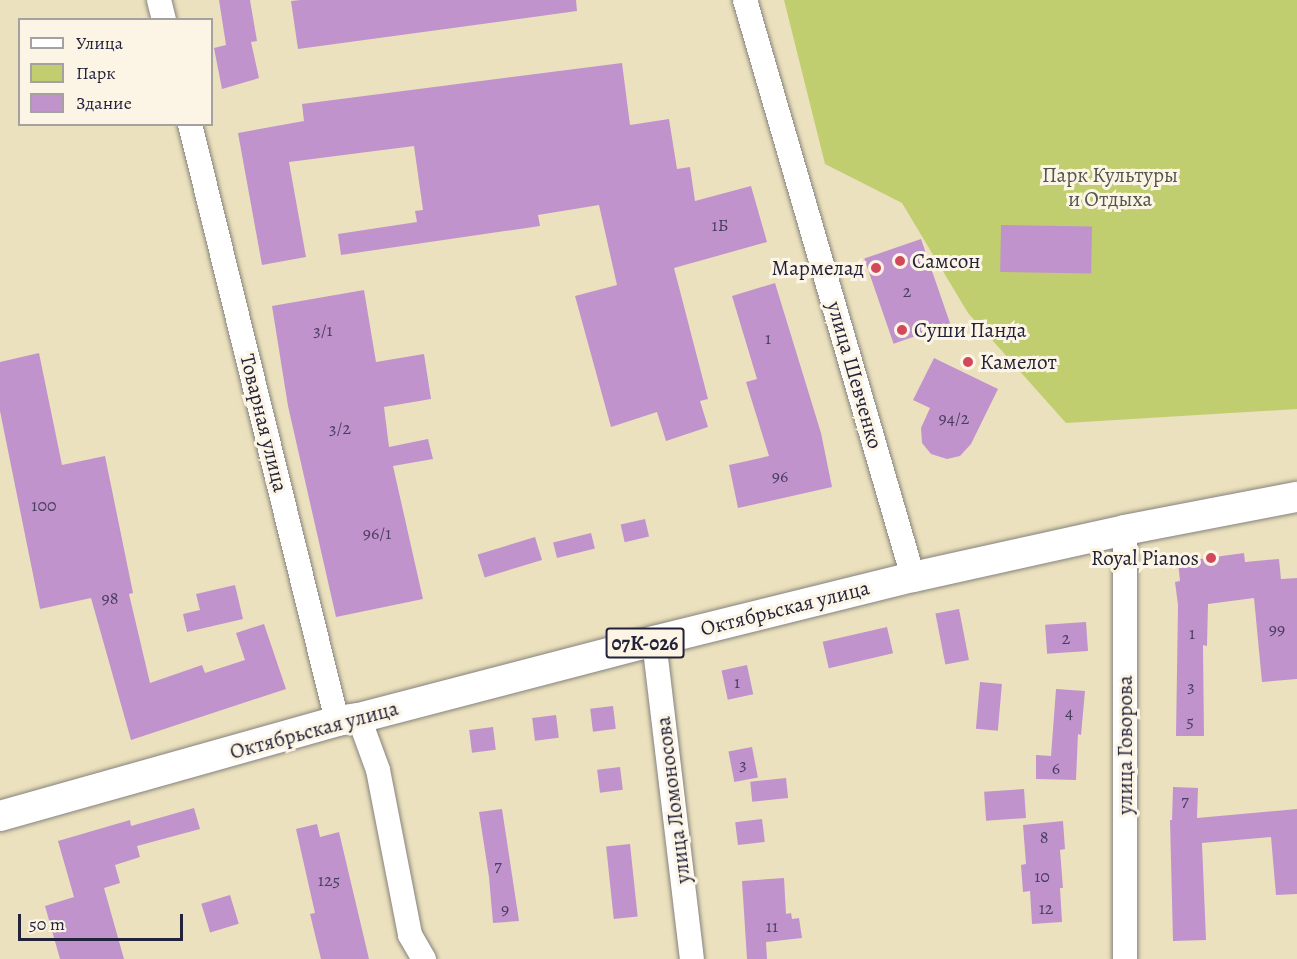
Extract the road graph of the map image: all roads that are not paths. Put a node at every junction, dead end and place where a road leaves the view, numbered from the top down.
1 (159, 0) edge
2 (745, 0) edge
3 (164, 18) edge
4 (191, 126) edge
5 (1297, 497) edge
6 (1125, 530) junction
7 (913, 577) junction
8 (654, 641) junction
9 (348, 720) junction
10 (0, 816) edge
11 (424, 959) edge
12 (692, 959) edge
13 (1125, 959) edge

1 - 3 street
2 - 7 street, улица Шевченко
4 - 9 street, Товарная улица
5 - 6 main road, Октябрьская улица / 07К-026
6 - 7 main road, Октябрьская улица / 07К-026
6 - 13 street, улица Говорова
7 - 8 main road, Октябрьская улица / 07К-026
8 - 9 main road, Октябрьская улица / 07К-026
8 - 12 street, улица Ломоносова
9 - 10 main road, Октябрьская улица / 07К-026
9 - 11 street, Товарная улица

